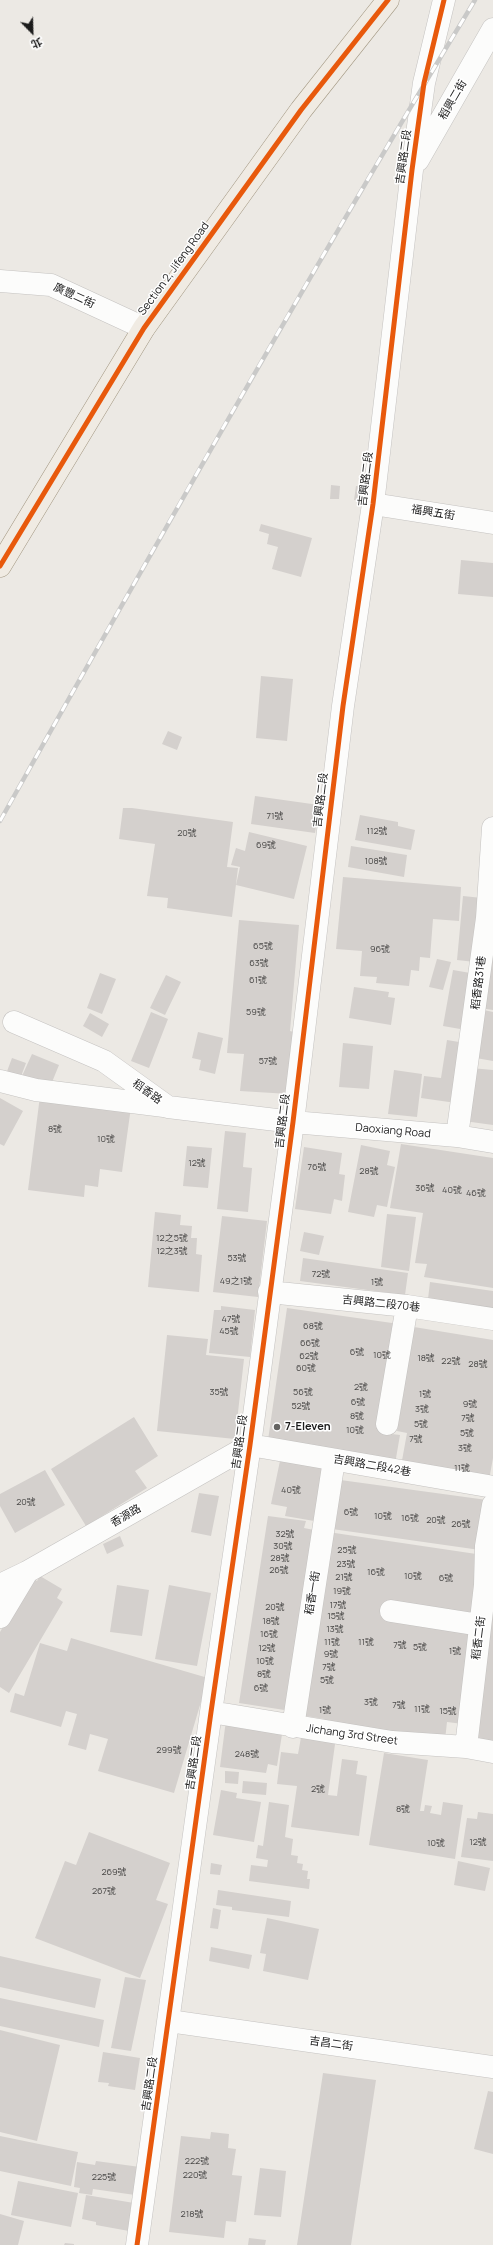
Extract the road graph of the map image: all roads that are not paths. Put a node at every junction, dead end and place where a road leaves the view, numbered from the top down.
1 (388, 0) edge
2 (444, 0) edge
3 (493, 29) edge
4 (412, 170) junction
5 (0, 281) edge
6 (144, 328) junction
7 (373, 504) junction
8 (493, 523) edge
9 (0, 566) edge
10 (493, 828) edge
11 (14, 1022) dead end
12 (0, 1081) edge
13 (168, 1107) junction
14 (293, 1122) junction
15 (457, 1136) junction
16 (493, 1142) edge
17 (270, 1292) junction
18 (407, 1306) junction
19 (493, 1318) edge
20 (387, 1424) dead end
21 (250, 1445) junction
22 (334, 1460) junction
23 (493, 1487) edge
24 (493, 1505) edge
25 (490, 1546) edge
26 (27, 1572) junction
27 (0, 1585) edge
28 (391, 1612) dead end
29 (0, 1617) edge
30 (480, 1625) junction
31 (211, 1712) junction
32 (293, 1727) junction
33 (466, 1747) junction
34 (493, 1752) edge
35 (169, 2021) junction
36 (493, 2067) edge
37 (138, 2245) edge

1 - 6 main road, Section 2, Jifeng Road
2 - 4 street, 吉興路二段
3 - 4 street, 稻興二街
4 - 7 street, 吉興路二段
5 - 6 street, 廣豐二街
6 - 9 main road, Section 2, Jifeng Road
7 - 8 street, 福興五街
7 - 14 street, 吉興路二段
10 - 15 street, 稻香路31巷
11 - 13 street, 稻香路
12 - 13 street
13 - 14 street, 稻香路
14 - 15 street, Daoxiang Road
14 - 17 street, 吉興路二段
15 - 16 street, Daoxiang Road
17 - 18 street, 吉興路二段70巷
17 - 21 street, 吉興路二段
18 - 19 street, 吉興路二段70巷
18 - 20 street
21 - 22 street, 吉興路二段42巷
21 - 26 street, 香源路
21 - 31 street, 吉興路二段
22 - 23 street, 吉興路二段42巷
22 - 32 street, 稻香一街
24 - 25 street, 稻香二街
25 - 30 street, 稻香二街
26 - 27 street, 香源路
26 - 29 street
28 - 30 street
30 - 33 street, 稻香二街
31 - 32 street, Jichang 3rd Street
31 - 35 street, 吉興路二段
32 - 33 street, Jichang 3rd Street
33 - 34 street, Jichang 3rd Street
35 - 36 street, 吉昌二街
35 - 37 street, 吉興路二段

